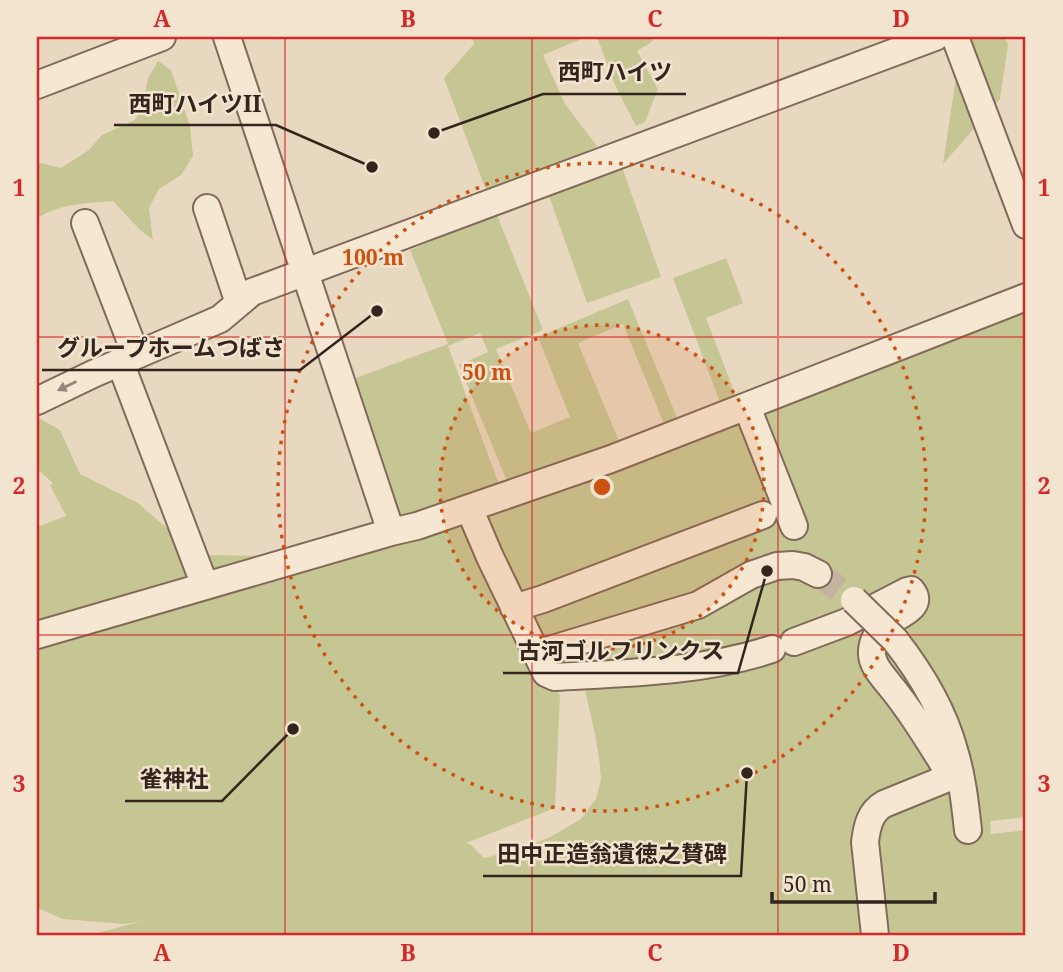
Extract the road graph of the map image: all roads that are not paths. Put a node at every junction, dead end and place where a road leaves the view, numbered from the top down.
1 (162, 37) edge
2 (227, 37) edge
3 (935, 37) edge
4 (955, 37) edge
5 (37, 85) edge
6 (207, 208) dead end
7 (85, 223) dead end
8 (1026, 225) edge
9 (304, 272) junction
10 (1026, 297) edge
11 (239, 303) junction
12 (128, 359) junction
13 (37, 401) edge
14 (747, 407) junction
15 (469, 508) junction
16 (763, 515) dead end
17 (794, 526) dead end
18 (391, 532) junction
19 (818, 573) tunnel mouth
20 (205, 586) junction
21 (854, 600) tunnel mouth
22 (514, 608) junction
23 (37, 635) edge
24 (536, 654) junction
25 (956, 774) junction
26 (968, 830) dead end
27 (875, 935) edge

1 - 5 street
2 - 9 street
3 - 9 street
4 - 8 street
6 - 11 street
7 - 12 street
9 - 11 street
9 - 18 street
10 - 14 street
11 - 12 street
12 -> 13 street
12 - 20 street
14 - 15 street
14 - 17 street
15 - 18 street
15 - 22 street
16 - 22 street
18 - 20 street
19 - 24 street
20 - 23 street
21 - 25 street, bridge
22 - 24 street
24 - 25 street
25 - 26 street
25 - 27 street

